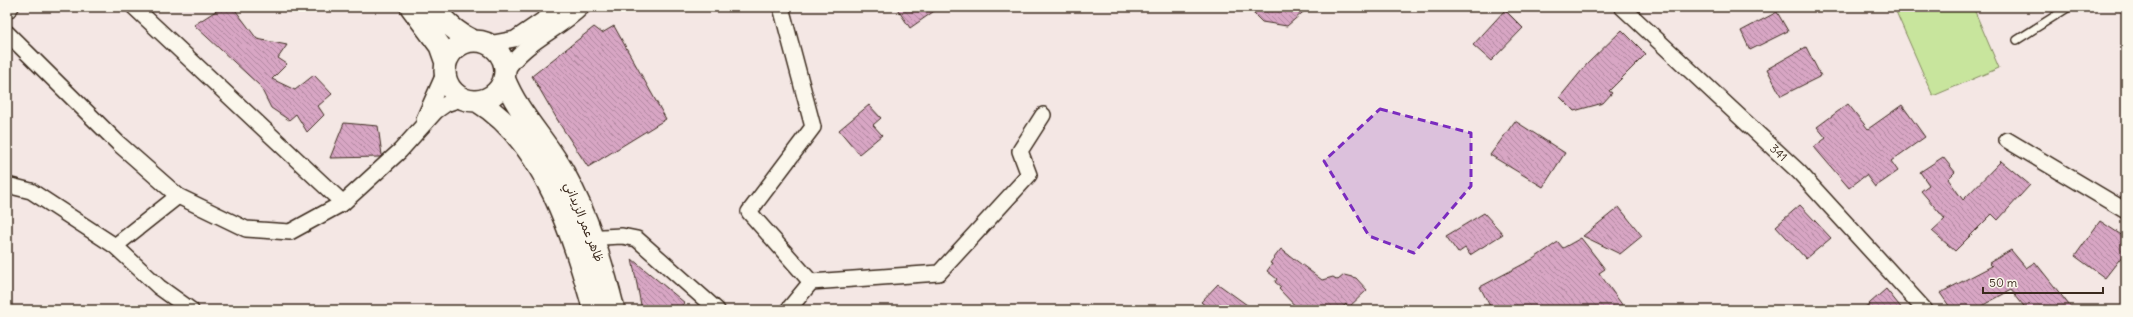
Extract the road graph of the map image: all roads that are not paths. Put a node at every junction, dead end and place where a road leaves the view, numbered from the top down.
1 (11, 7) edge
2 (134, 7) edge
3 (410, 7) edge
4 (433, 7) edge
5 (562, 7) edge
6 (582, 7) edge
7 (781, 7) edge
8 (1622, 7) edge
9 (2069, 7) edge
10 (7, 11) edge
11 (7, 33) edge
12 (2017, 40) dead end
13 (481, 42) junction
14 (445, 67) junction
15 (504, 76) junction
16 (470, 99) junction
17 (1043, 115) dead end
18 (418, 131) junction
19 (2007, 140) dead end
20 (7, 185) edge
21 (178, 196) junction
22 (344, 203) junction
23 (2126, 211) edge
24 (592, 236) junction
25 (572, 240) junction
26 (115, 246) junction
27 (811, 282) junction
28 (191, 310) edge
29 (594, 310) edge
30 (614, 310) edge
31 (717, 310) edge
32 (788, 310) edge
33 (1925, 310) edge

1 - 10 street
2 - 22 street
3 - 14 main road
4 - 13 main road
5 - 13 street
6 - 15 street
7 - 27 street
8 - 33 street, 341
9 - 12 lane
11 - 21 street
13 - 14 main road
13 - 15 main road
14 - 16 main road
14 - 18 street
15 - 16 main road
15 - 24 main road, ظاهر عمر الزيداني
16 - 18 street
16 - 25 main road, ظاهر عمر الزيداني
17 - 27 street
18 - 22 street
19 - 23 street
20 - 26 street
21 - 22 street
21 - 26 street
24 - 25 street
24 - 30 main road, ظاهر عمر الزيداني
24 - 31 street
25 - 29 main road, ظاهر عمر الزيداني
26 - 28 street
27 - 32 street

